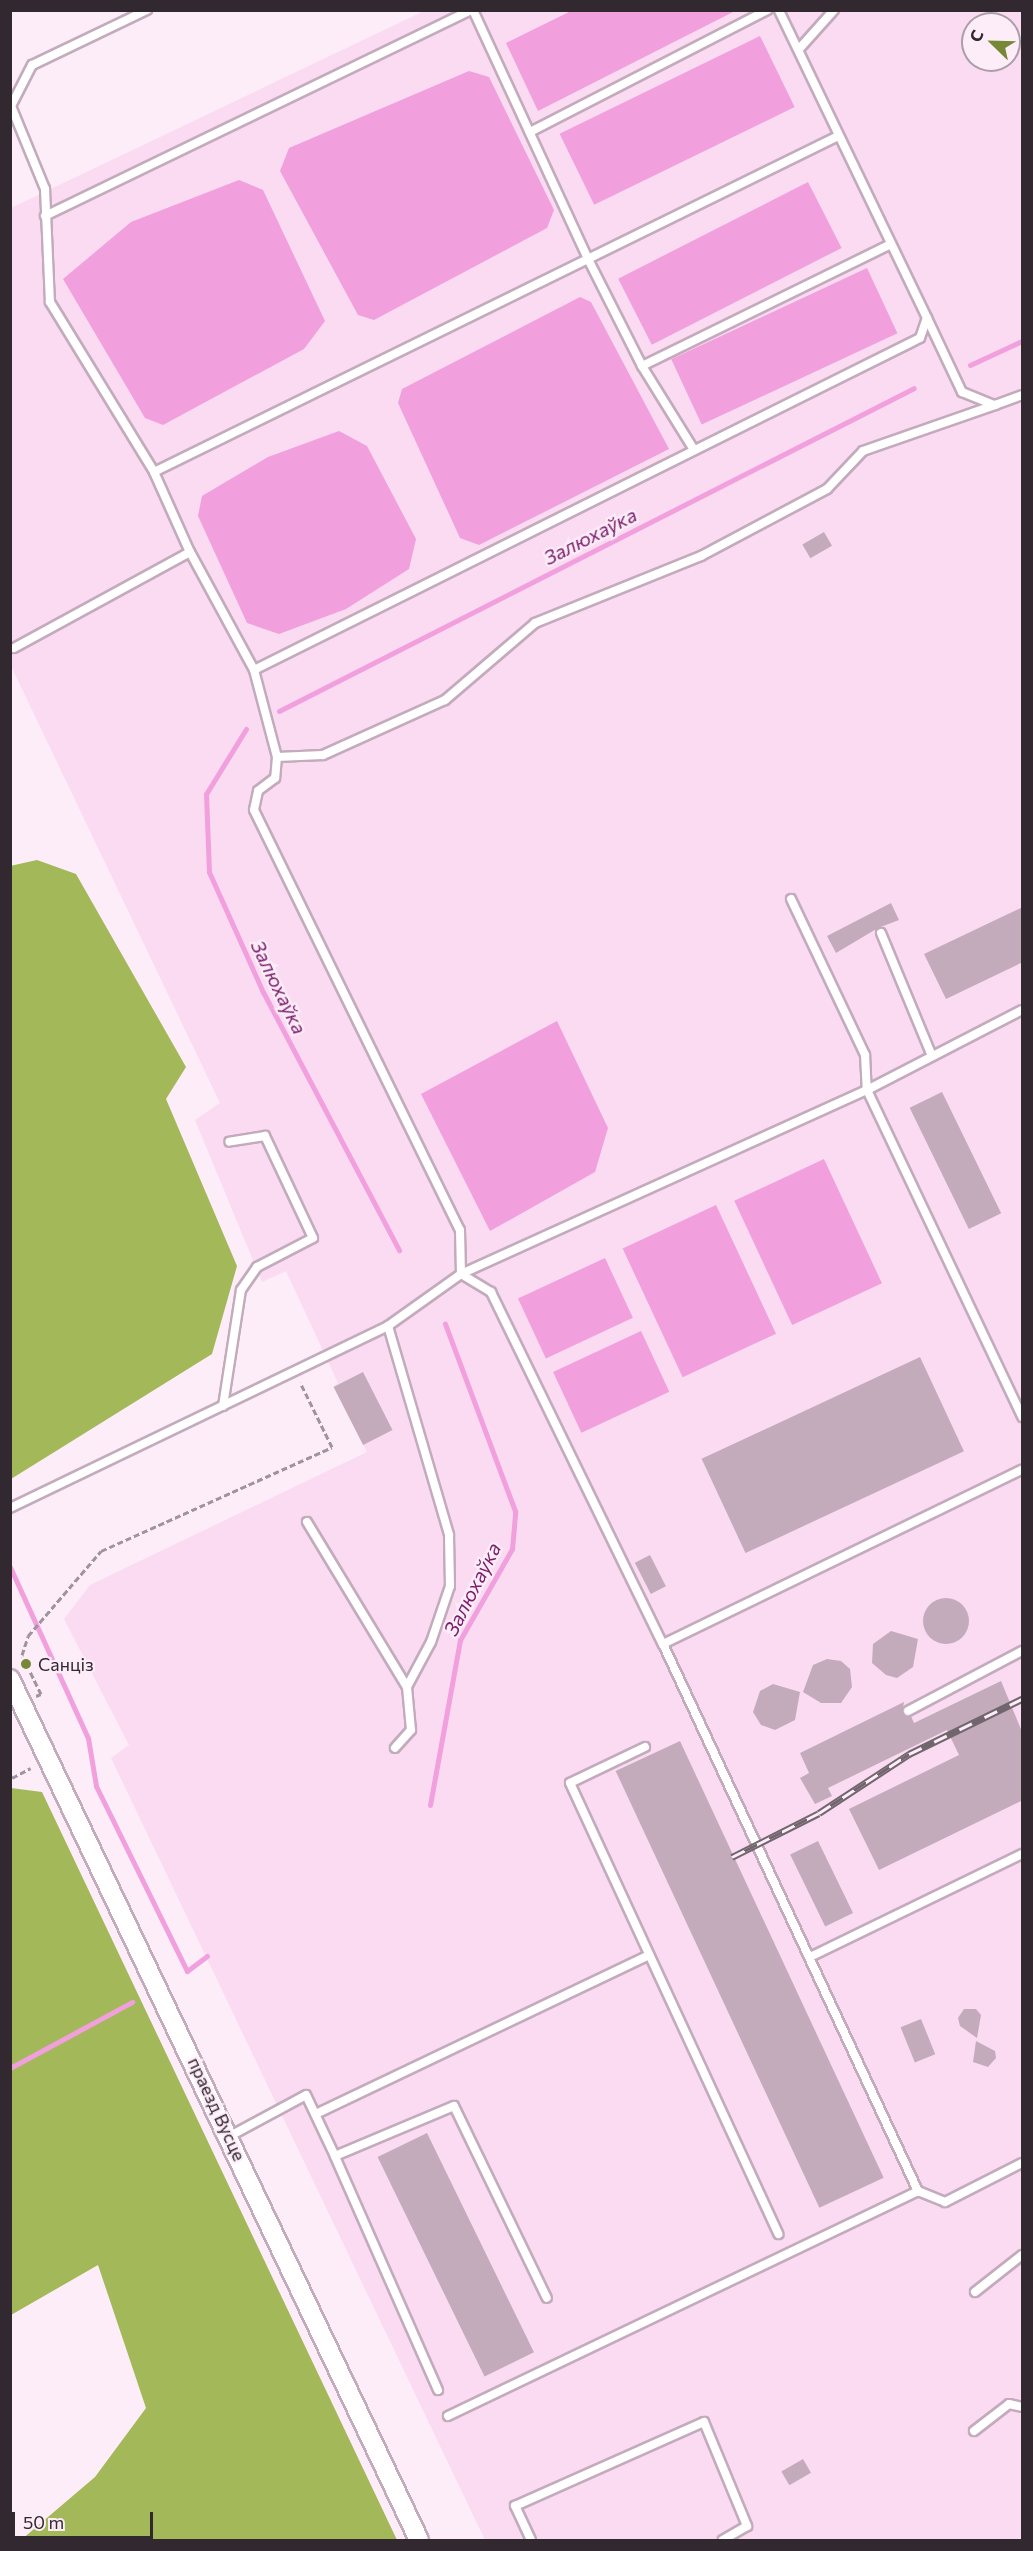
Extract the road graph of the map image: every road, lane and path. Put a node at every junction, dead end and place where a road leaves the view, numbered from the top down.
1 (147, 10) edge
2 (472, 10) edge
3 (767, 10) edge
4 (779, 10) edge
5 (834, 10) edge
6 (800, 48) junction
7 (530, 132) junction
8 (838, 136) junction
9 (45, 216) junction
10 (891, 244) junction
11 (588, 259) junction
12 (927, 318) junction
13 (642, 366) junction
14 (1023, 395) edge
15 (995, 405) junction
16 (694, 450) junction
17 (154, 472) junction
18 (190, 552) junction
19 (14, 648) dead end
20 (254, 670) junction
21 (277, 757) junction
22 (791, 900) dead end
23 (881, 933) dead end
24 (1023, 1010) edge
25 (931, 1054) junction
26 (867, 1090) junction
27 (229, 1142) dead end
28 (461, 1274) junction
29 (388, 1326) junction
30 (294, 1371) junction
31 (223, 1406) junction
32 (1023, 1417) edge
33 (1023, 1470) edge
34 (10, 1508) edge
35 (307, 1522) dead end
36 (663, 1644) junction
37 (1023, 1651) edge
38 (10, 1679) edge
39 (407, 1687) junction
40 (22, 1702) junction
41 (908, 1711) dead end
42 (645, 1747) dead end
43 (395, 1748) dead end
44 (1023, 1854) edge
45 (649, 1955) junction
46 (810, 1957) junction
47 (316, 2114) junction
48 (230, 2136) junction
49 (335, 2156) junction
50 (1023, 2163) edge
51 (918, 2191) junction
52 (778, 2234) dead end
53 (1023, 2255) edge
54 (975, 2292) dead end
55 (547, 2298) dead end
56 (438, 2390) dead end
57 (1023, 2407) edge
58 (448, 2416) dead end
59 (974, 2431) dead end
60 (419, 2541) edge
61 (531, 2541) edge
62 (723, 2541) edge

1 - 9 lane
2 - 7 lane
2 - 9 lane
3 - 7 lane
4 - 6 lane
5 - 6 lane
6 - 8 lane
7 - 11 lane
8 - 10 lane
8 - 11 lane
9 - 17 lane
10 - 12 lane
10 - 13 lane
11 - 13 lane
11 - 17 lane
12 - 15 lane
12 - 16 lane
13 - 16 lane
14 - 15 lane
15 - 21 lane
16 - 20 lane
17 - 18 lane
18 - 19 lane
18 - 20 lane
20 - 21 lane
21 - 28 lane
22 - 26 lane
23 - 25 lane
24 - 25 lane
25 - 26 lane
26 - 28 lane
26 - 32 lane
27 - 31 lane
28 - 29 lane
28 - 36 lane
29 - 30 lane
29 - 39 lane
30 - 31 lane
30 - 40 path
31 - 34 lane
33 - 36 lane
35 - 39 lane
36 - 46 lane
37 - 41 lane
38 - 40 street, праезд Вусце
39 - 43 lane
40 - 48 street, праезд Вусце
42 - 45 lane
44 - 46 lane
45 - 47 lane
45 - 52 lane
46 - 51 lane
47 - 48 lane
47 - 49 lane
48 - 60 street, праезд Вусце
49 - 55 lane
49 - 56 lane
50 - 51 lane
51 - 58 lane
53 - 54 lane
57 - 59 lane
61 - 62 lane

